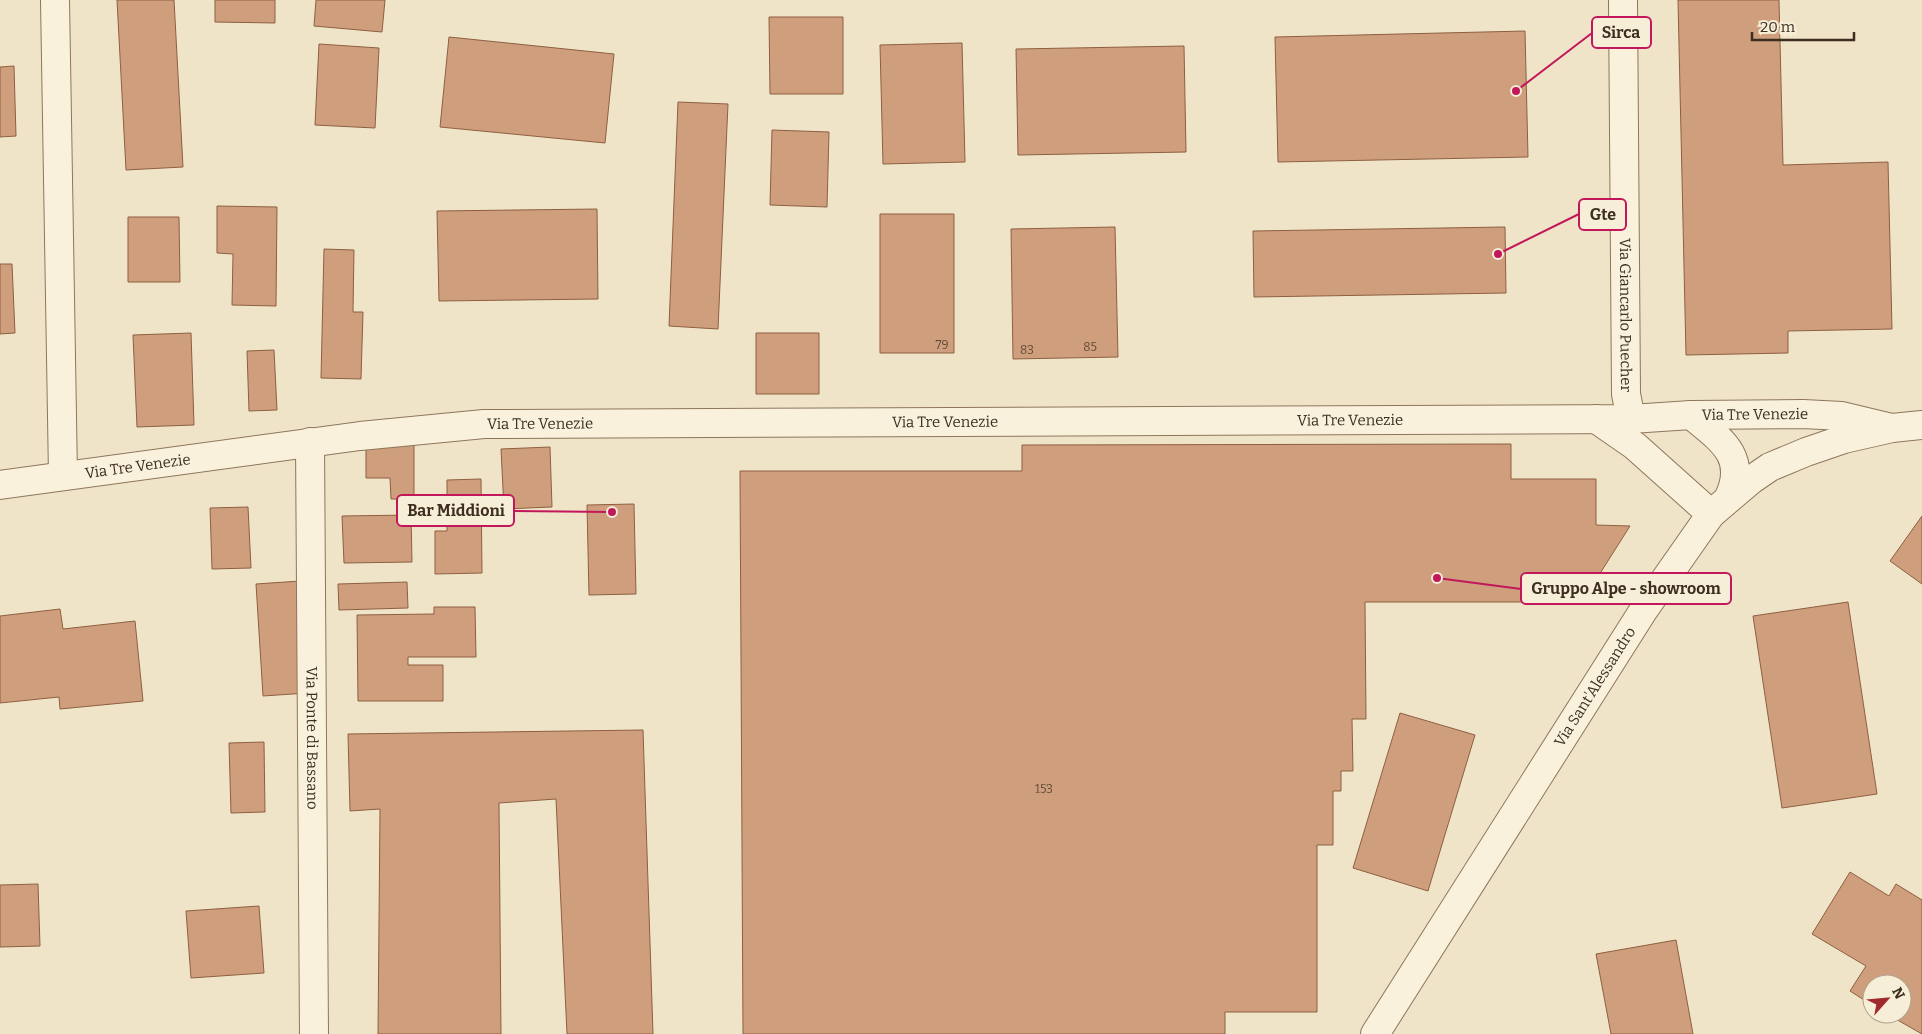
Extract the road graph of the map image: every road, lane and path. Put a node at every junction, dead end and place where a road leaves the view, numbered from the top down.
1 (55, 0) edge
2 (1623, 0) edge
3 (1691, 415) junction
4 (1596, 418) junction
5 (1631, 419) junction
6 (1922, 425) edge
7 (1892, 428) junction
8 (310, 442) junction
9 (63, 476) junction
10 (0, 485) edge
11 (1720, 506) junction
12 (314, 1034) edge
13 (1375, 1034) edge

1 - 9 street
2 - 5 street, Via Giancarlo Puecher
3 - 5 street, Via Tre Venezie
3 - 7 street, Via Tre Venezie
3 - 11 street
4 - 5 street, Via Tre Venezie
4 - 8 street, Via Tre Venezie
4 - 11 street
6 - 7 street, Via Sant'Alessandro
7 - 11 street, Via Sant'Alessandro
8 - 9 street, Via Tre Venezie
8 - 12 street, Via Ponte di Bassano
9 - 10 street, Via Tre Venezie
11 - 13 street, Via Sant'Alessandro

